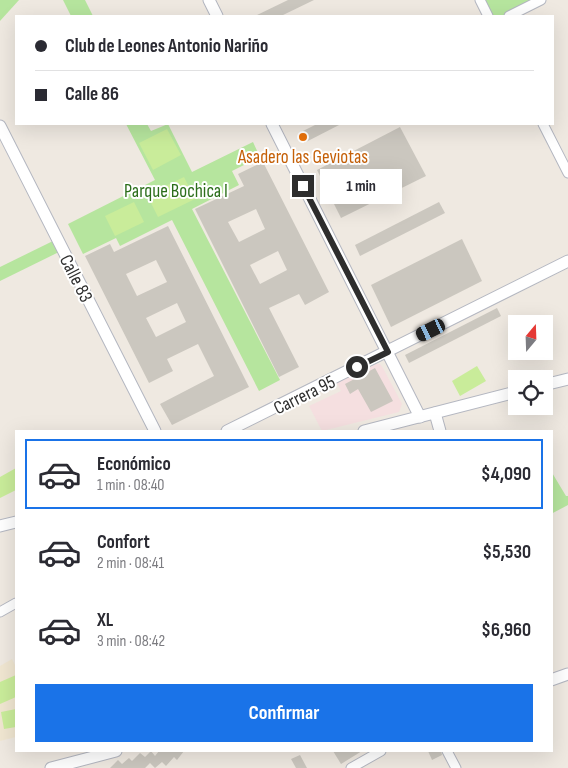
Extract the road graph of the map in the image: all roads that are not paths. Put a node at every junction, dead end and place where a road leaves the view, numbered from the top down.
1 (209, 0) edge
2 (480, 0) edge
3 (541, 0) edge
4 (216, 15) edge
5 (488, 15) edge
6 (512, 15) edge
7 (273, 125) edge
8 (544, 125) edge
9 (0, 126) edge
10 (568, 174) edge
11 (568, 261) edge
12 (388, 352) junction
13 (568, 379) edge
14 (553, 383) edge
15 (508, 394) edge
16 (435, 413) junction
17 (420, 417) junction
18 (154, 430) edge
19 (229, 430) edge
20 (368, 430) edge
21 (440, 430) edge
22 (15, 522) edge
23 (0, 526) edge
24 (15, 604) edge
25 (0, 612) edge
26 (568, 674) edge
27 (553, 679) edge
28 (112, 752) edge
29 (380, 752) edge
30 (448, 752) edge
31 (51, 768) edge
32 (350, 768) edge
33 (456, 768) edge

1 - 4 street
2 - 5 street
3 - 6 street
7 - 12 street
8 - 10 street
9 - 18 street, Calle 83
11 - 12 street, Carrera 95
12 - 17 street
12 - 19 street, Carrera 95
13 - 14 street
15 - 16 street
16 - 17 street
16 - 21 street
17 - 20 street
22 - 23 street
24 - 25 street
26 - 27 street
28 - 31 street
29 - 32 street
30 - 33 street

